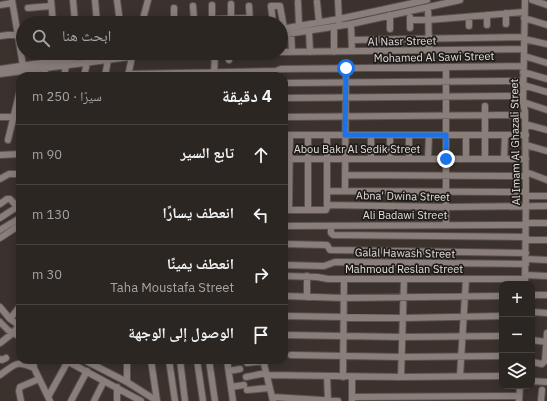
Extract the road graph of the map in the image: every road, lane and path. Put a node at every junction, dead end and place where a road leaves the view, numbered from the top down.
1 (73, 0) edge
2 (95, 0) edge
3 (117, 0) edge
4 (148, 0) edge
5 (338, 0) edge
6 (427, 0) edge
7 (460, 0) edge
8 (525, 0) edge
9 (532, 0) edge
10 (12, 1) edge
11 (298, 2) dead end
12 (317, 2) dead end
13 (51, 3) edge
14 (231, 4) dead end
15 (546, 4) edge
16 (0, 5) edge
17 (212, 5) dead end
18 (193, 6) dead end
19 (249, 6) dead end
20 (428, 7) junction
21 (28, 8) dead end
22 (174, 8) dead end
23 (410, 11) junction
24 (542, 11) dead end
25 (506, 13) junction
26 (487, 15) junction
27 (524, 15) junction
28 (52, 16) edge
29 (74, 16) edge
30 (96, 16) edge
31 (119, 16) edge
32 (144, 16) edge
33 (174, 16) edge
34 (194, 16) edge
35 (212, 16) edge
36 (231, 16) edge
37 (250, 16) edge
38 (273, 16) edge
39 (281, 16) edge
40 (390, 16) junction
41 (16, 17) edge
42 (469, 17) junction
43 (339, 19) junction
44 (410, 20) junction
45 (428, 20) junction
46 (319, 22) junction
47 (352, 24) junction
48 (506, 24) dead end
49 (487, 25) dead end
50 (299, 26) junction
51 (337, 26) junction
52 (469, 26) dead end
53 (547, 26) edge
54 (288, 28) edge
55 (410, 28) dead end
56 (390, 29) dead end
57 (309, 31) junction
58 (16, 34) edge
59 (288, 34) edge
60 (291, 34) junction
61 (0, 36) edge
62 (428, 38) junction
63 (524, 38) junction
64 (352, 40) junction
65 (547, 44) edge
66 (524, 49) junction
67 (429, 50) junction
68 (288, 52) edge
69 (292, 52) junction
70 (310, 52) junction
71 (334, 52) junction
72 (352, 52) junction
73 (524, 56) junction
74 (23, 60) edge
75 (60, 60) edge
76 (108, 60) joint
77 (131, 60) edge
78 (215, 60) edge
79 (57, 61) joint
80 (86, 63) junction
81 (547, 63) edge
82 (66, 66) junction
83 (446, 67) junction
84 (46, 68) junction
85 (346, 68) junction
86 (0, 69) edge
87 (523, 69) junction
88 (24, 71) edge
89 (45, 72) edge
90 (65, 72) edge
91 (85, 72) edge
92 (105, 72) edge
93 (129, 72) edge
94 (214, 72) edge
95 (279, 72) edge
96 (0, 74) edge
97 (547, 79) edge
98 (446, 82) junction
99 (346, 83) junction
100 (523, 83) junction
101 (288, 84) edge
102 (547, 92) edge
103 (446, 97) junction
104 (288, 98) edge
105 (346, 98) junction
106 (523, 99) junction
107 (485, 106) dead end
108 (547, 110) edge
109 (446, 115) junction
110 (485, 115) junction
111 (525, 115) junction
112 (345, 116) junction
113 (0, 117) edge
114 (16, 117) edge
115 (288, 117) edge
116 (16, 120) edge
117 (525, 124) junction
118 (547, 130) edge
119 (288, 135) edge
120 (308, 135) junction
121 (327, 135) junction
122 (345, 135) junction
123 (371, 135) junction
124 (390, 135) junction
125 (409, 135) junction
126 (429, 135) junction
127 (446, 135) junction
128 (466, 135) junction
129 (485, 135) junction
130 (505, 135) junction
131 (526, 135) junction
132 (8, 140) dead end
133 (526, 145) junction
134 (547, 151) edge
135 (16, 154) edge
136 (0, 155) edge
137 (288, 159) edge
138 (308, 159) junction
139 (327, 159) junction
140 (345, 159) junction
141 (371, 159) junction
142 (390, 159) junction
143 (409, 159) junction
144 (428, 159) junction
145 (446, 159) junction
146 (466, 159) junction
147 (485, 159) junction
148 (504, 159) junction
149 (526, 159) junction
150 (16, 174) edge
151 (526, 174) junction
152 (345, 176) junction
153 (446, 176) junction
154 (0, 179) edge
155 (547, 179) edge
156 (327, 191) junction
157 (345, 191) junction
158 (446, 191) junction
159 (526, 194) junction
160 (547, 196) edge
161 (0, 204) edge
162 (328, 205) junction
163 (16, 206) edge
164 (526, 206) junction
165 (547, 206) edge
166 (446, 207) junction
167 (16, 210) edge
168 (288, 210) edge
169 (308, 210) junction
170 (0, 218) edge
171 (16, 220) edge
172 (547, 223) edge
173 (526, 224) junction
174 (446, 225) junction
175 (288, 226) edge
176 (331, 226) junction
177 (16, 228) edge
178 (0, 230) edge
179 (0, 238) edge
180 (526, 238) junction
181 (547, 240) edge
182 (288, 244) edge
183 (526, 259) junction
184 (547, 260) edge
185 (288, 265) edge
186 (288, 276) edge
187 (307, 276) junction
188 (547, 276) edge
189 (344, 279) junction
190 (466, 279) junction
191 (404, 280) junction
192 (525, 280) edge
193 (535, 295) edge
194 (547, 295) edge
195 (288, 296) edge
196 (465, 296) junction
197 (499, 296) edge
198 (307, 297) junction
199 (344, 298) junction
200 (403, 298) junction
201 (0, 307) edge
202 (16, 311) edge
203 (535, 312) edge
204 (547, 313) edge
205 (288, 316) edge
206 (499, 316) edge
207 (464, 317) junction
208 (344, 318) junction
209 (403, 318) junction
210 (10, 319) junction
211 (0, 322) edge
212 (16, 323) edge
213 (16, 329) edge
214 (13, 333) junction
215 (547, 333) edge
216 (16, 334) edge
217 (288, 335) edge
218 (499, 336) edge
219 (343, 337) junction
220 (402, 337) junction
221 (462, 337) junction
222 (535, 340) edge
223 (546, 342) edge
224 (0, 344) edge
225 (291, 355) dead end
226 (343, 356) junction
227 (499, 356) edge
228 (402, 357) junction
229 (461, 357) junction
230 (535, 363) edge
231 (17, 364) edge
232 (25, 364) edge
233 (34, 364) edge
234 (65, 364) edge
235 (72, 364) edge
236 (98, 364) edge
237 (127, 364) edge
238 (152, 364) edge
239 (170, 364) edge
240 (180, 364) edge
241 (198, 364) edge
242 (210, 364) edge
243 (228, 364) edge
244 (265, 364) edge
245 (34, 368) junction
246 (240, 369) dead end
247 (87, 371) junction
248 (229, 371) junction
249 (266, 374) junction
250 (0, 375) edge
251 (327, 376) junction
252 (460, 376) junction
253 (499, 376) edge
254 (246, 377) dead end
255 (343, 377) junction
256 (352, 377) junction
257 (401, 377) junction
258 (40, 379) junction
259 (104, 381) junction
260 (535, 381) edge
261 (127, 382) junction
262 (547, 382) edge
263 (117, 387) junction
264 (231, 387) junction
265 (269, 388) junction
266 (542, 390) dead end
267 (132, 398) edge
268 (519, 398) edge
269 (49, 399) edge
270 (272, 399) edge
271 (352, 399) edge
272 (21, 401) edge
273 (71, 401) edge
274 (94, 401) edge
275 (118, 401) edge
276 (140, 401) edge
277 (157, 401) edge
278 (175, 401) edge
279 (185, 401) edge
280 (203, 401) edge
281 (215, 401) edge
282 (233, 401) edge
283 (328, 401) edge
284 (338, 401) edge
285 (541, 401) edge

1 - 29 street
2 - 30 street
3 - 31 street
4 - 32 street
5 - 43 street
6 - 43 street
7 - 20 street
8 - 27 street, Al Imam Al Ghazali Street
9 - 15 street
10 - 16 street
10 - 41 street
11 - 50 street
12 - 46 street
13 - 21 street
13 - 28 street
14 - 36 street
15 - 24 street
17 - 35 street
18 - 34 street
19 - 37 street
20 - 23 street
20 - 45 street
22 - 33 street
23 - 40 street
23 - 44 street
25 - 26 street
25 - 27 street
25 - 48 street
26 - 42 street
26 - 49 street
27 - 53 street
27 - 63 street, Al Imam Al Ghazali Street
38 - 39 street
40 - 47 street
40 - 56 street
42 - 45 street
42 - 52 street
43 - 46 street
43 - 51 street
44 - 45 street
44 - 55 street
45 - 62 street
46 - 50 street
47 - 51 street
47 - 64 street
50 - 54 street
51 - 57 street
51 - 71 street
57 - 60 street
57 - 70 street
58 - 61 street
59 - 60 street
60 - 69 street
62 - 63 street
62 - 64 street
62 - 67 street
63 - 65 street
63 - 66 street, Al Imam Al Ghazali Street
64 - 72 street
66 - 67 street, Al Nasr Street
66 - 73 street, Al Imam Al Ghazali Street
67 - 72 street, Al Nasr Street
68 - 69 street, Al Nasr Street
69 - 70 street, Al Nasr Street
70 - 71 street, Al Nasr Street
71 - 72 street, Al Nasr Street
73 - 81 street
73 - 87 street, Al Imam Al Ghazali Street
74 - 88 street
75 - 79 street
76 - 80 street
76 - 92 street
77 - 93 street
78 - 94 street
79 - 88 street
80 - 82 street
80 - 91 street
82 - 84 street
82 - 90 street
83 - 85 street, Mohamed Al Sawi Street
83 - 87 street, Mohamed Al Sawi Street
83 - 98 street
84 - 88 street
84 - 89 street
85 - 95 street, Mohamed Al Sawi Street
85 - 99 street
86 - 88 street
87 - 97 street, Mohamed Al Sawi Street
87 - 100 street, Al Imam Al Ghazali Street
88 - 96 street
98 - 99 street
98 - 100 street
98 - 103 street
99 - 101 street
99 - 105 street
100 - 102 street
100 - 106 street, Al Imam Al Ghazali Street
103 - 105 street
103 - 106 street
103 - 109 street
104 - 105 street
105 - 112 street
106 - 108 street
106 - 111 street, Al Imam Al Ghazali Street
107 - 110 street
109 - 110 street
109 - 112 street
109 - 127 street
110 - 111 street
110 - 129 street
111 - 117 street, Al Imam Al Ghazali Street
112 - 115 street
112 - 122 street
113 - 114 street
116 - 132 street
117 - 118 street
117 - 131 street, Al Imam Al Ghazali Street
119 - 120 street
120 - 121 street
120 - 138 street
121 - 122 street
121 - 139 street
122 - 123 street
122 - 140 street
123 - 124 street
123 - 141 street
124 - 125 street
124 - 142 street
125 - 126 street
125 - 143 street
126 - 127 street
126 - 144 street
127 - 128 street
127 - 145 street
128 - 129 street
128 - 146 street
129 - 130 street
129 - 147 street
130 - 131 street
130 - 148 street
131 - 133 street, Al Imam Al Ghazali Street
133 - 134 street
133 - 149 street, Al Imam Al Ghazali Street
135 - 136 street
137 - 138 street, Abou Bakr Al Sedik Street
138 - 139 street, Abou Bakr Al Sedik Street
138 - 169 street
139 - 140 street, Abou Bakr Al Sedik Street
139 - 156 street
140 - 141 street, Abou Bakr Al Sedik Street
140 - 152 street
141 - 142 street, Abou Bakr Al Sedik Street
142 - 143 street, Abou Bakr Al Sedik Street
143 - 144 street, Abou Bakr Al Sedik Street
144 - 145 street, Abou Bakr Al Sedik Street
145 - 146 street, Abou Bakr Al Sedik Street
145 - 153 street
146 - 147 street, Abou Bakr Al Sedik Street
147 - 148 street, Abou Bakr Al Sedik Street
148 - 149 street, Abou Bakr Al Sedik Street
149 - 151 street, Al Imam Al Ghazali Street
150 - 154 street
151 - 153 street
151 - 155 street
151 - 159 street, Al Imam Al Ghazali Street
152 - 153 street
152 - 157 street
153 - 158 street
156 - 157 street
156 - 162 street
157 - 158 street
158 - 159 street
158 - 166 street
159 - 160 street
159 - 164 street, Al Imam Al Ghazali Street
161 - 163 street
162 - 166 street, Abna' Dwina Street
162 - 169 street, Abna' Dwina Street
164 - 165 street, Abna' Dwina Street
164 - 166 street, Abna' Dwina Street
164 - 173 street, Al Imam Al Ghazali Street
166 - 174 street
167 - 170 street
168 - 169 street, Abna' Dwina Street
171 - 178 street
172 - 173 street, Ali Badawi Street
173 - 174 street, Ali Badawi Street
173 - 180 street, Al Imam Al Ghazali Street
174 - 176 street, Ali Badawi Street
175 - 176 street, Ali Badawi Street
176 - 180 street
177 - 179 street
180 - 181 street
180 - 183 street, Al Imam Al Ghazali Street
182 - 183 street
183 - 184 street
183 - 185 street, Galal Hawash Street
183 - 192 street, Al Imam Al Ghazali Street
186 - 187 street, Mahmoud Reslan Street
187 - 189 street, Mahmoud Reslan Street
187 - 198 street
188 - 192 street, Mahmoud Reslan Street
189 - 191 street, Mahmoud Reslan Street
189 - 199 street
190 - 191 street, Mahmoud Reslan Street
190 - 192 street, Mahmoud Reslan Street
190 - 196 street
191 - 200 street
193 - 194 street
195 - 198 street
196 - 197 street
196 - 200 street
196 - 207 street
198 - 199 street
199 - 200 street
199 - 208 street
200 - 209 street
201 - 210 street
202 - 210 street
203 - 204 street
205 - 208 street
206 - 207 street
207 - 209 street
207 - 221 street
208 - 209 street
208 - 219 street
209 - 220 street
210 - 212 street
211 - 214 street
213 - 214 street
214 - 216 street
214 - 224 street
215 - 223 street
217 - 219 street
218 - 221 street
219 - 220 street
219 - 226 street
220 - 221 street
220 - 228 street
221 - 229 street
222 - 223 street
223 - 230 street
225 - 226 street
226 - 228 street
226 - 255 street
227 - 229 street
228 - 229 street
228 - 257 street
229 - 252 street
231 - 250 street
232 - 245 street
233 - 245 street
234 - 269 street
235 - 247 street
236 - 261 street
237 - 261 street
238 - 277 street
239 - 278 street
240 - 279 street
241 - 280 street
242 - 281 street
243 - 248 street
244 - 249 street
245 - 258 street
246 - 248 street
247 - 259 street
247 - 273 street
248 - 264 street
249 - 251 street
249 - 254 street
249 - 265 street
251 - 255 street
251 - 283 street
252 - 253 street
252 - 257 street
255 - 256 street
256 - 257 street
256 - 271 street
258 - 269 street
258 - 272 street
259 - 263 street
259 - 274 street
260 - 262 street
261 - 277 street
263 - 267 street
263 - 275 street
264 - 265 street
264 - 282 street
265 - 270 street
266 - 285 street
267 - 276 street
268 - 271 street
270 - 283 street
283 - 284 street

